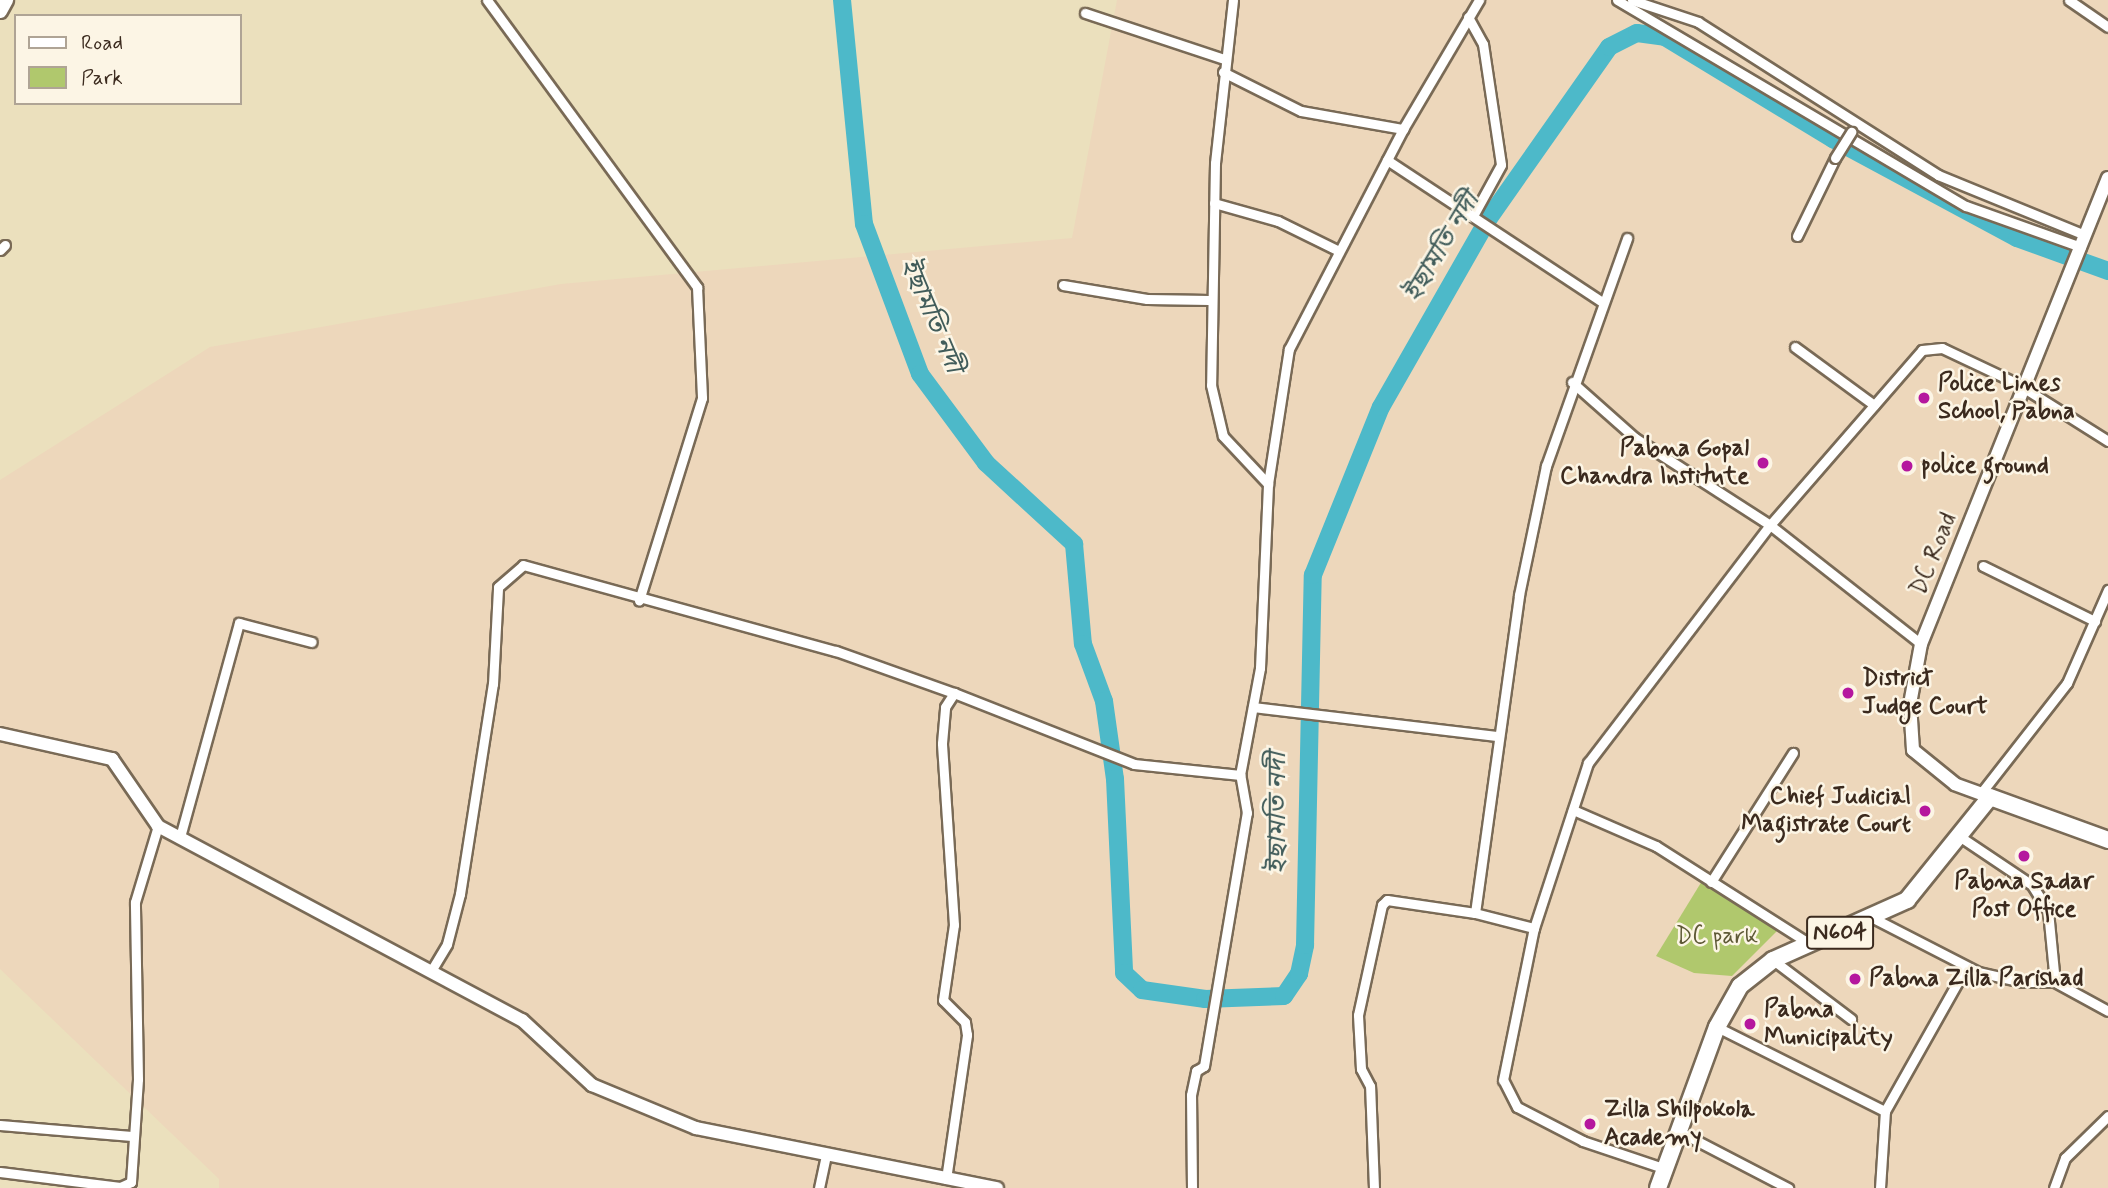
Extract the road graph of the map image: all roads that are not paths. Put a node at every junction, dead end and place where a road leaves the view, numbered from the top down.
1 (6, 0) edge
2 (487, 0) edge
3 (1233, 0) edge
4 (1617, 0) edge
5 (1632, 0) edge
6 (2069, 0) edge
7 (1475, 1) edge
8 (0, 11) edge
9 (1085, 13) dead end
10 (1468, 17) junction
11 (2108, 26) edge
12 (1224, 59) junction
13 (1223, 72) junction
14 (1858, 121) junction
15 (1403, 129) junction
16 (1387, 160) junction
17 (2108, 178) edge
18 (1214, 203) junction
19 (1473, 216) junction
20 (1797, 236) dead end
21 (1627, 238) dead end
22 (2083, 241) junction
23 (1339, 251) junction
24 (1063, 285) dead end
25 (1209, 300) junction
26 (1601, 301) junction
27 (1795, 347) dead end
28 (1572, 382) junction
29 (2021, 386) junction
30 (1874, 405) junction
31 (2108, 440) edge
32 (1268, 484) junction
33 (1770, 525) junction
34 (1983, 566) dead end
35 (2108, 590) edge
36 (639, 600) junction
37 (2095, 621) junction
38 (312, 642) dead end
39 (1921, 644) junction
40 (954, 693) junction
41 (1253, 707) junction
42 (0, 734) edge
43 (1498, 736) junction
44 (1793, 753) dead end
45 (1240, 775) junction
46 (1986, 795) junction
47 (1573, 810) junction
48 (158, 826) junction
49 (1959, 836) junction
50 (180, 837) junction
51 (2108, 840) edge
52 (1711, 882) junction
53 (1475, 913) junction
54 (1875, 919) junction
55 (1534, 928) junction
56 (1810, 944) junction
57 (1773, 960) junction
58 (1966, 967) junction
59 (432, 971) junction
60 (2055, 982) junction
61 (2108, 1011) edge
62 (1851, 1019) dead end
63 (1717, 1027) junction
64 (1885, 1111) junction
65 (2108, 1116) edge
66 (0, 1125) edge
67 (1680, 1132) junction
68 (132, 1136) junction
69 (826, 1156) junction
70 (1667, 1170) junction
71 (0, 1172) edge
72 (946, 1179) junction
73 (819, 1188) edge
74 (997, 1188) edge
75 (1192, 1188) edge
76 (1374, 1188) edge
77 (1658, 1188) edge
78 (1788, 1188) edge
79 (1880, 1188) edge
80 (2054, 1188) edge

1 - 8 main road
2 - 36 street
3 - 12 street
4 - 22 street
5 - 14 street
6 - 11 street
7 - 10 street
9 - 12 street
10 - 15 street
10 - 19 street
12 - 13 street
13 - 15 street
13 - 18 street
14 - 20 street, bridge
14 - 22 street
15 - 16 street
16 - 19 street
16 - 23 street
17 - 22 street, DC Road
18 - 23 street
18 - 25 street
19 - 26 street
21 - 26 street
22 - 29 street, DC Road
23 - 32 street
24 - 25 street
25 - 32 street
26 - 28 street
27 - 30 street
28 - 33 street
28 - 43 street
29 - 30 street
29 - 31 street
29 - 39 street, DC Road
30 - 33 street
32 - 41 street
33 - 39 street
33 - 47 street
34 - 37 street
35 - 37 street
36 - 40 street
36 - 59 street
37 - 46 street
38 - 50 street
39 - 46 street, DC Road
40 - 45 street
40 - 72 street
41 - 43 street
41 - 45 street
42 - 48 street
43 - 53 street
44 - 52 street
45 - 75 street
46 - 49 highway, N604
46 - 51 highway
47 - 52 street
47 - 55 street
48 - 50 street
48 - 68 street
49 - 54 highway, N604
49 - 60 street
50 - 59 street
52 - 56 street
53 - 55 street
53 - 76 street
54 - 56 highway, N604
54 - 58 street
55 - 70 street
56 - 57 highway, N604
57 - 62 street
57 - 63 highway, N604
58 - 60 street
58 - 64 street
59 - 69 street
60 - 61 street
63 - 64 street
63 - 67 highway, N604
64 - 79 street
65 - 80 street
66 - 68 street
67 - 70 highway, N604
67 - 78 street
68 - 71 street
69 - 72 street
69 - 73 street
70 - 77 highway, N604
72 - 74 street

